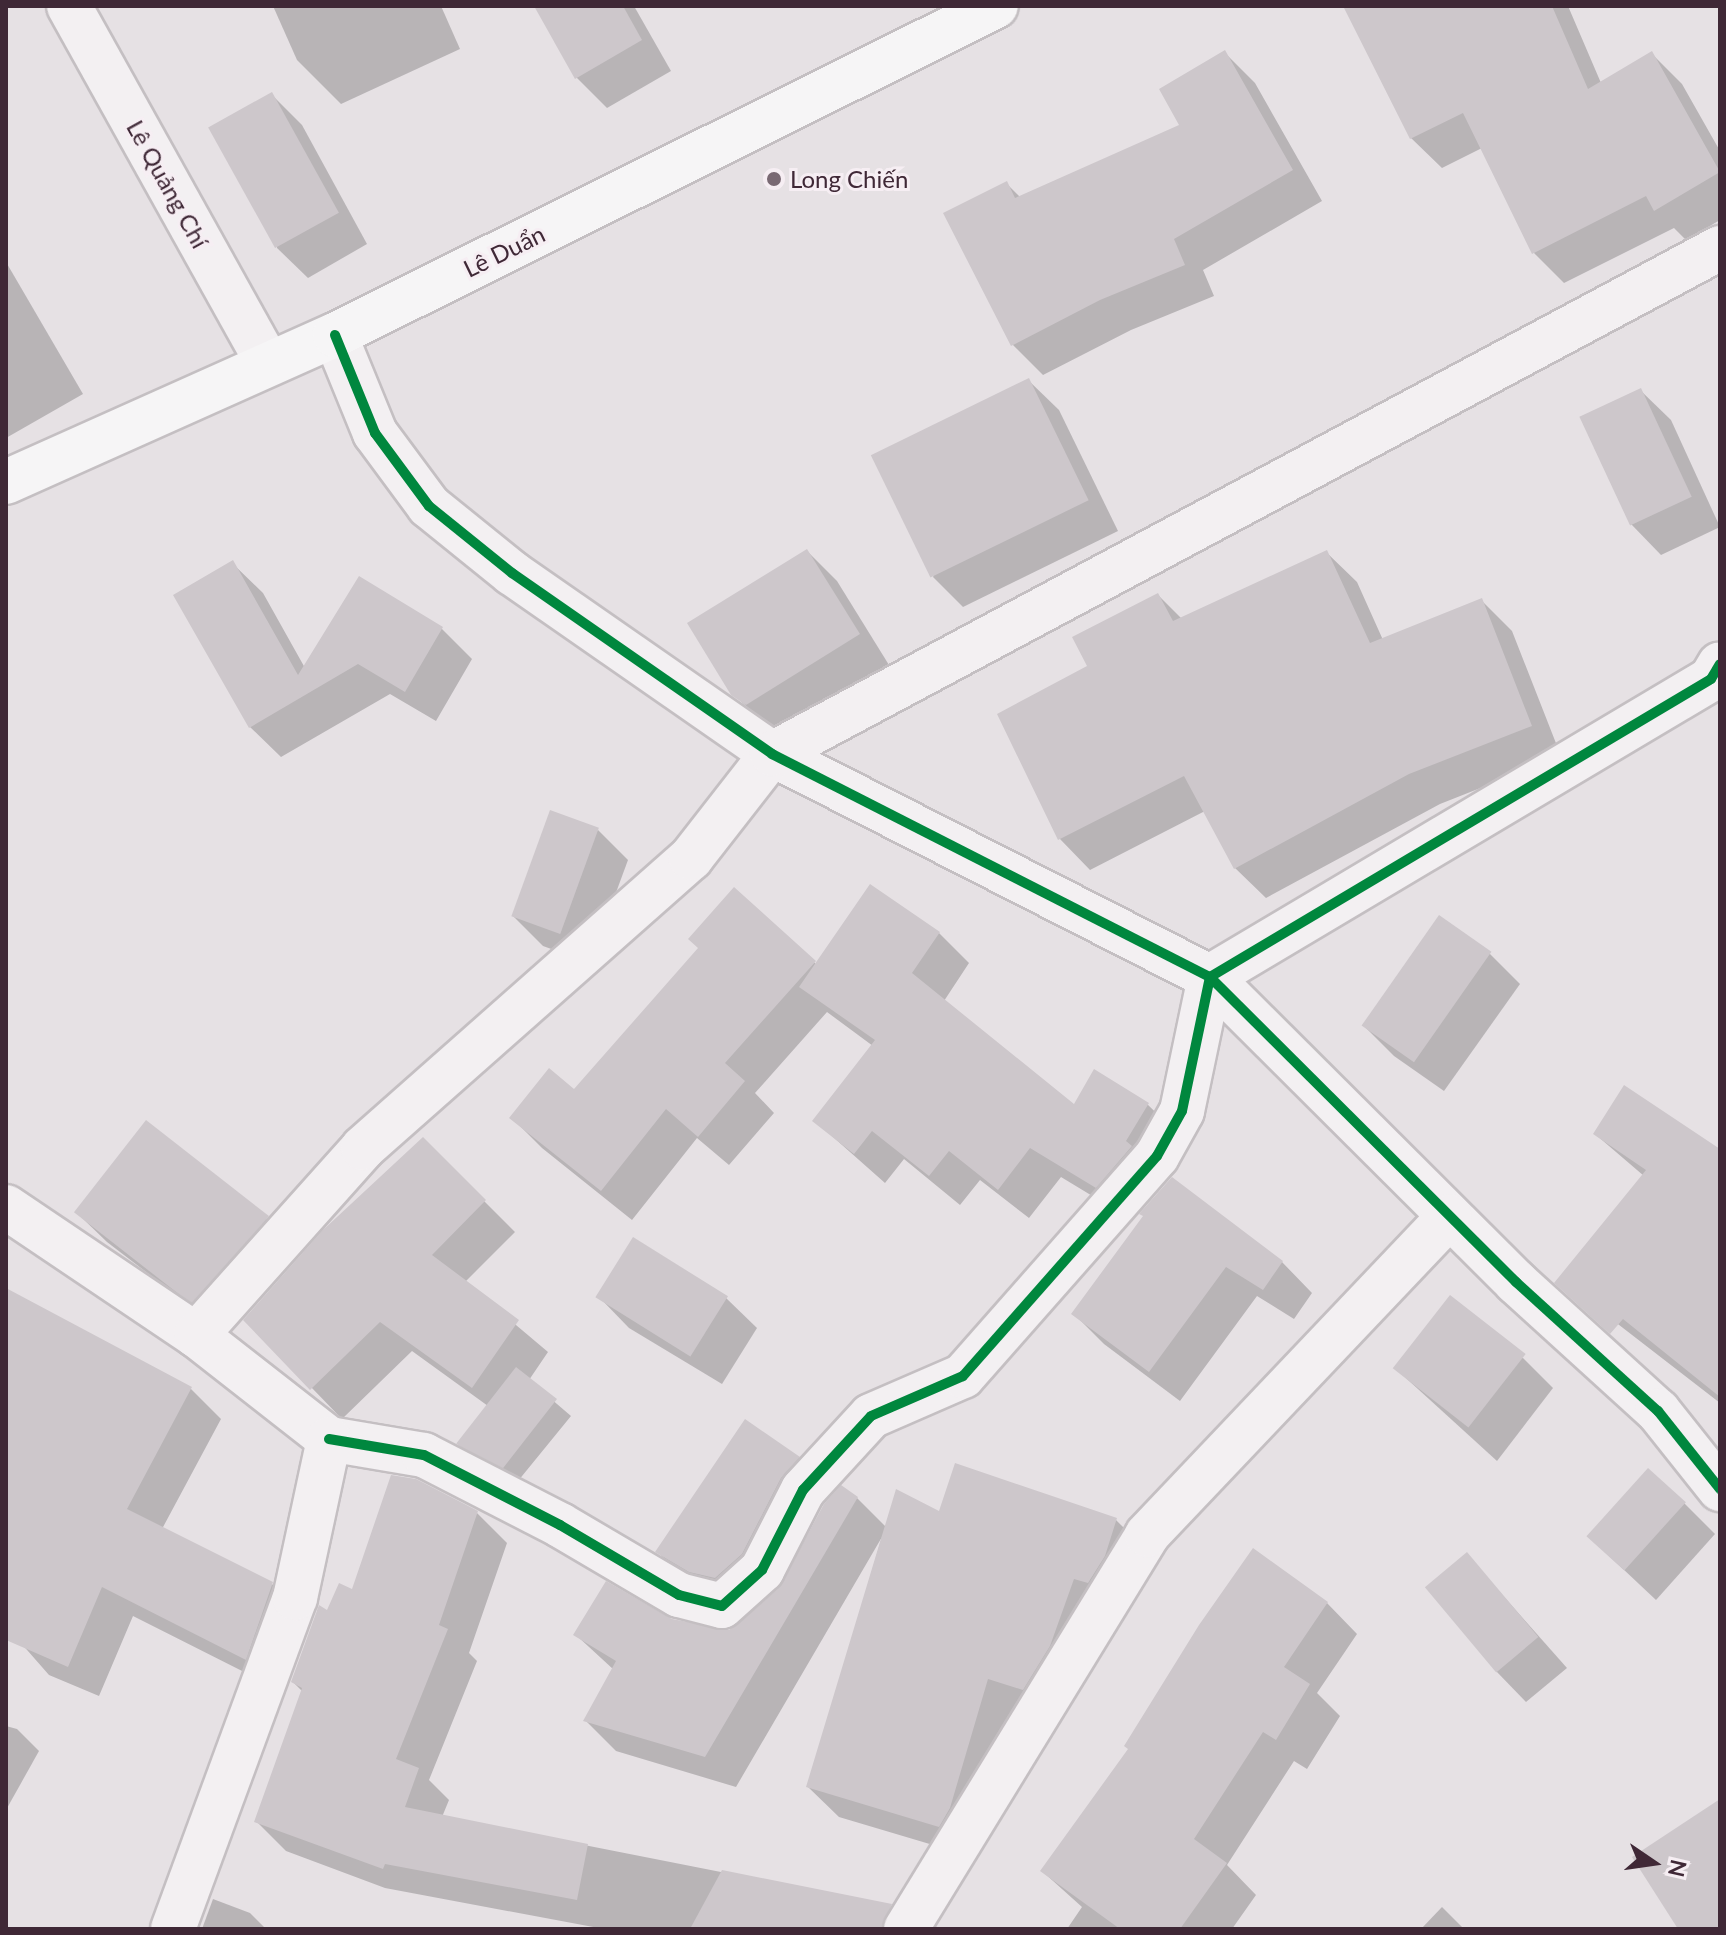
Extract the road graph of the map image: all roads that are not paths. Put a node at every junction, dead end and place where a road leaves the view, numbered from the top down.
1 (69, 6) edge
2 (996, 6) edge
3 (1720, 248) edge
4 (335, 335) junction
5 (268, 363) junction
6 (6, 482) edge
7 (1720, 664) edge
8 (772, 754) junction
9 (1210, 977) junction
10 (6, 1207) edge
11 (1449, 1217) junction
12 (196, 1335) junction
13 (329, 1439) junction
14 (1720, 1489) edge
15 (173, 1929) edge
16 (906, 1929) edge

1 - 5 street, Lê Quảng Chí
2 - 4 main road, Lê Duẩn
3 - 8 street
4 - 5 main road, Lê Duẩn
4 - 8 street
5 - 6 main road, Lê Duẩn
7 - 9 street
8 - 9 street
8 - 12 street
9 - 11 street
9 - 13 street
10 - 12 street
11 - 14 street
11 - 16 street
12 - 13 street
13 - 15 street

